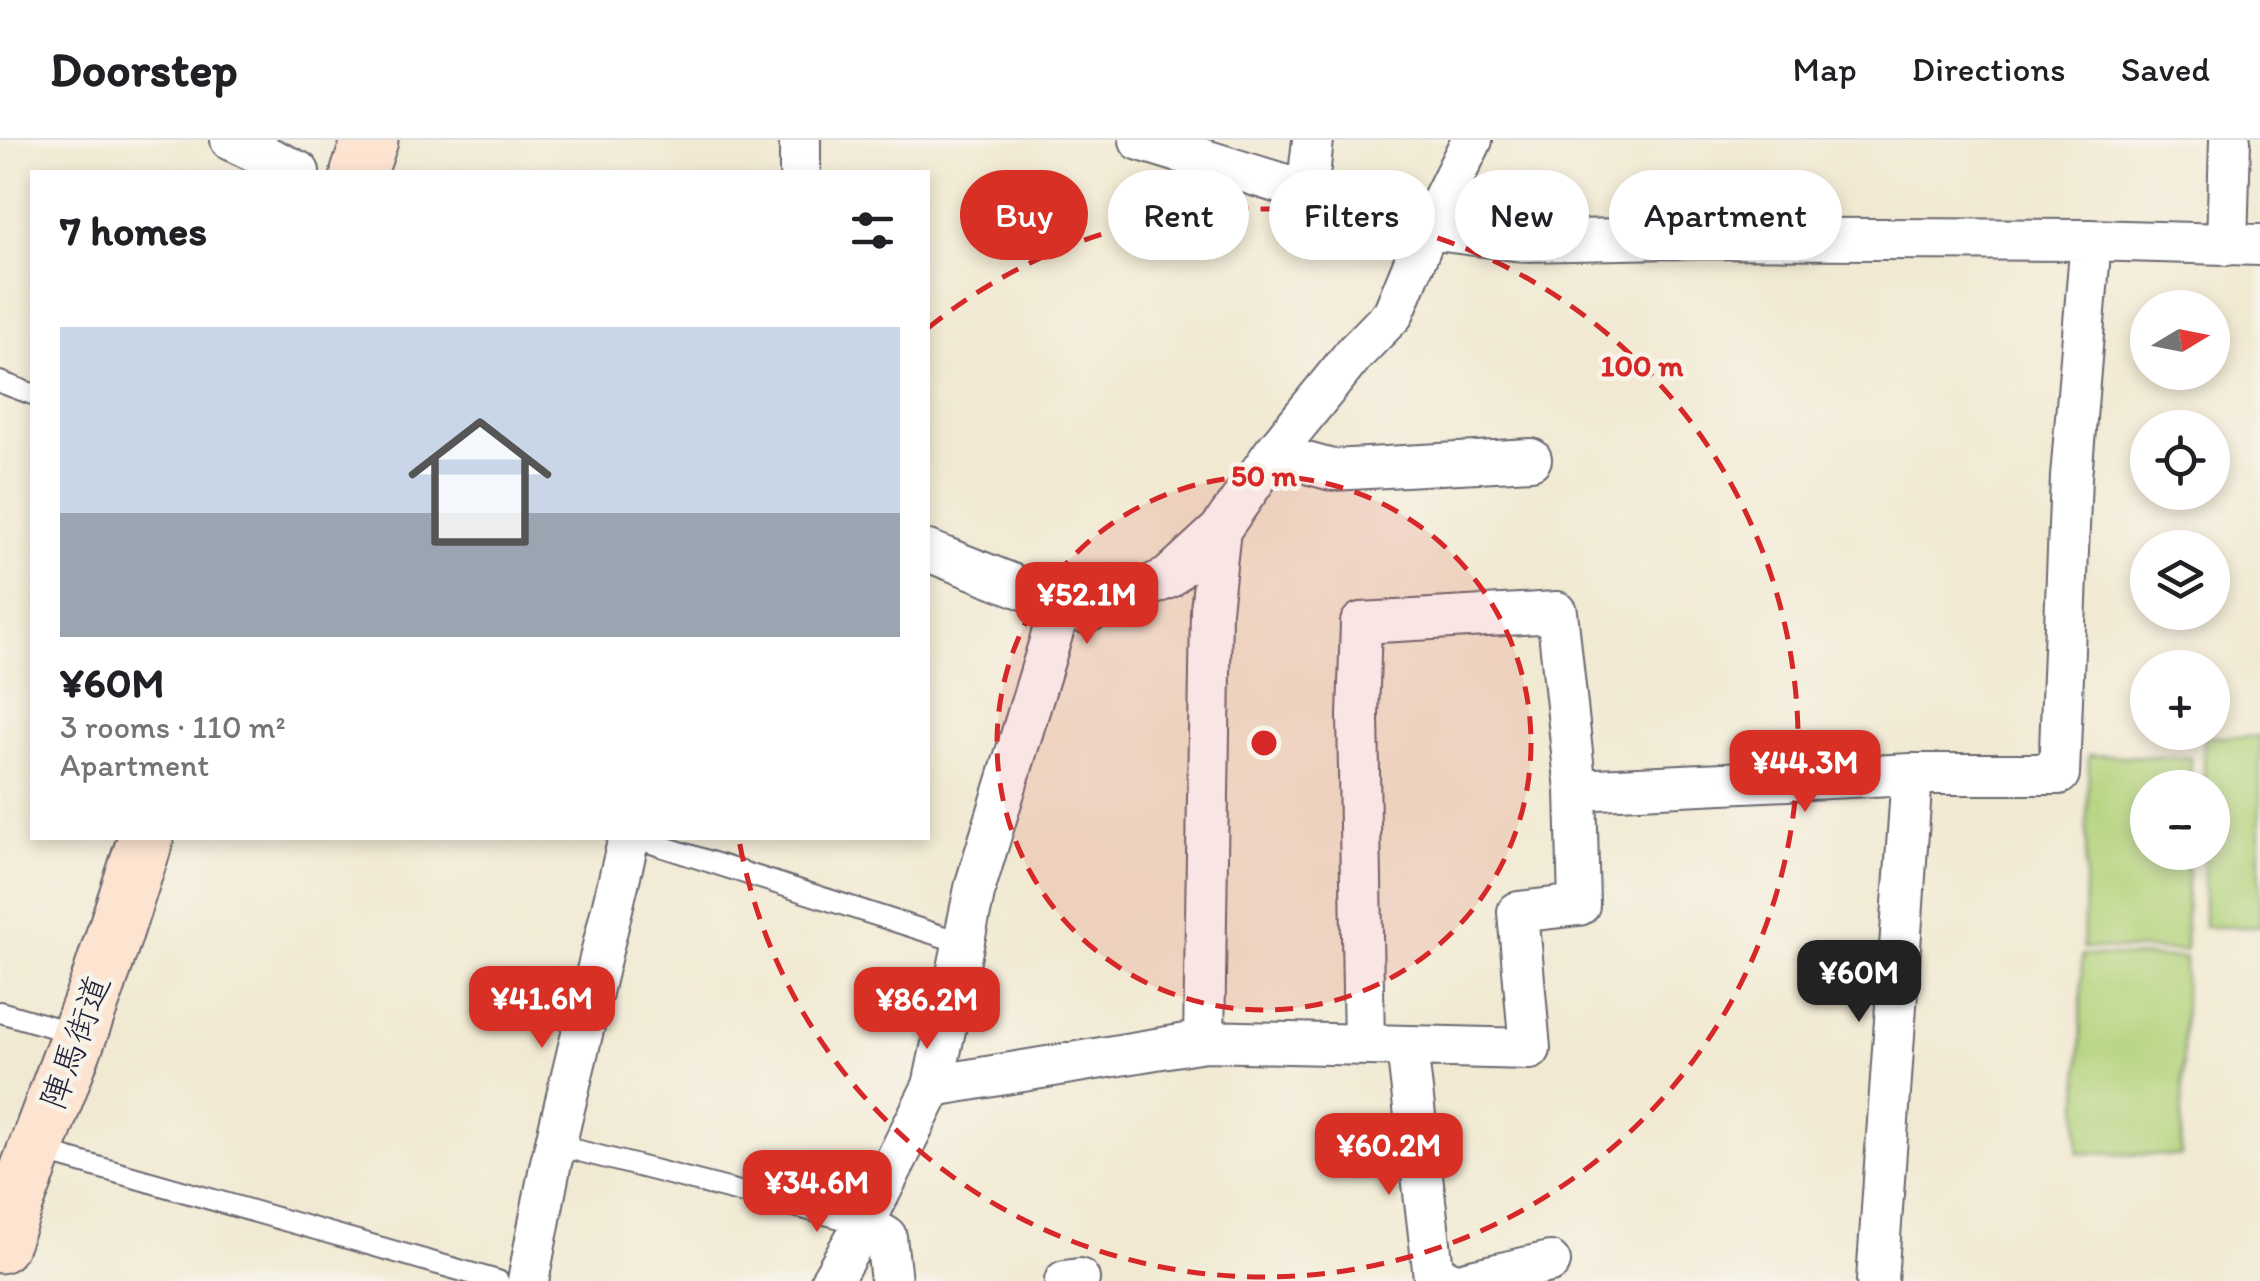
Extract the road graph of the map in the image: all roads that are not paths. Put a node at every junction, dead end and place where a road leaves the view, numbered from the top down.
1 (231, 140) edge
2 (370, 140) edge
3 (800, 140) edge
4 (1140, 140) edge
5 (1313, 140) edge
6 (1472, 140) edge
7 (2230, 140) edge
8 (295, 170) edge
9 (361, 170) edge
10 (800, 170) edge
11 (1310, 170) edge
12 (1269, 181) edge
13 (1435, 216) edge
14 (1435, 231) edge
15 (2091, 240) junction
16 (2244, 245) edge
17 (1416, 260) edge
18 (0, 382) edge
19 (30, 393) edge
20 (1273, 454) junction
21 (1531, 459) dead end
22 (1220, 530) junction
23 (930, 552) edge
24 (1060, 605) junction
25 (1912, 774) junction
26 (1576, 790) junction
27 (145, 840) edge
28 (632, 840) edge
29 (638, 840) edge
30 (963, 943) junction
31 (0, 1012) edge
32 (79, 1034) junction
33 (1204, 1042) junction
34 (1364, 1044) junction
35 (1406, 1048) junction
36 (933, 1086) junction
37 (556, 1145) junction
38 (36, 1149) junction
39 (864, 1224) junction
40 (0, 1245) edge
41 (1550, 1262) dead end
42 (498, 1281) edge
43 (528, 1281) edge
44 (831, 1281) edge
45 (891, 1281) edge
46 (1451, 1281) edge
47 (1467, 1281) edge
48 (1877, 1281) edge

1 - 8 street
2 - 9 main road
3 - 10 street
4 - 12 street
5 - 11 street
6 - 13 street
7 - 16 street
14 - 15 street
15 - 16 street
15 - 25 street
17 - 20 street
18 - 19 lane
20 - 21 street
20 - 22 street
22 - 24 street
22 - 33 street
23 - 24 street
24 - 30 street
25 - 26 street
25 - 48 street
26 - 34 street
26 - 35 street
27 - 32 main road, 陣馬街道
28 - 37 street
29 - 30 lane
30 - 36 street
31 - 32 lane
32 - 38 main road, 陣馬街道
33 - 34 street
33 - 36 street
34 - 35 street
35 - 46 street
36 - 39 street
37 - 39 lane
37 - 43 street
38 - 40 main road, 陣馬街道
38 - 42 lane
39 - 44 street
39 - 45 street
41 - 47 street

